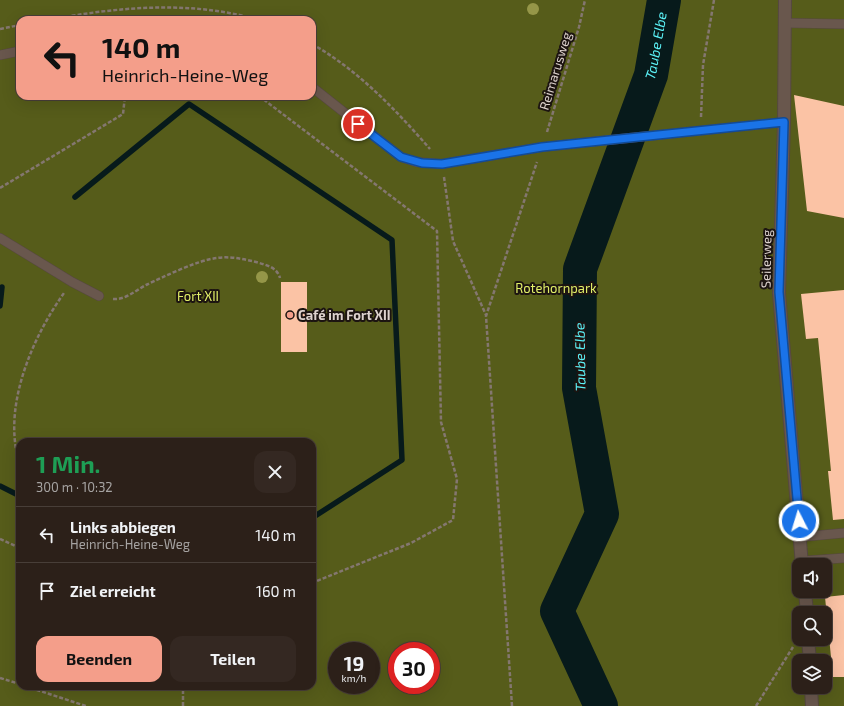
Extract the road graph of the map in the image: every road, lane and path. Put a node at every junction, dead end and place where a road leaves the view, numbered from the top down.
1 (585, 0) edge
2 (714, 0) edge
3 (785, 0) edge
4 (71, 16) edge
5 (245, 16) edge
6 (785, 23) junction
7 (844, 24) edge
8 (16, 26) edge
9 (0, 29) edge
10 (316, 47) edge
11 (16, 52) edge
12 (0, 55) edge
13 (316, 90) edge
14 (125, 100) edge
15 (264, 100) edge
16 (784, 122) junction
17 (700, 130) junction
18 (542, 147) junction
19 (442, 164) junction
20 (0, 188) edge
21 (0, 238) edge
22 (280, 278) dead end
23 (99, 296) joint
24 (58, 302) dead end
25 (486, 316) junction
26 (16, 448) edge
27 (844, 533) edge
28 (800, 537) junction
29 (0, 539) edge
30 (16, 546) edge
31 (802, 558) edge
32 (844, 558) edge
33 (832, 559) edge
34 (316, 581) edge
35 (794, 646) edge
36 (0, 678) edge
37 (16, 683) edge
38 (37, 690) edge
39 (183, 690) edge
40 (811, 694) edge
41 (86, 706) edge
42 (183, 706) edge
43 (512, 706) edge
44 (756, 706) edge
45 (812, 706) edge

1 - 18 path, Reimarusweg
2 - 17 path
3 - 6 street, Seilerweg
4 - 5 path
6 - 7 lane
6 - 16 street, Seilerweg
8 - 9 path
10 - 19 path
11 - 12 lane
13 - 19 lane
14 - 20 path
15 - 34 path
16 - 17 lane
16 - 28 street, Seilerweg
17 - 18 lane
18 - 19 lane
18 - 25 path, Reimarusweg
19 - 25 path
21 - 23 lane
22 - 23 path
24 - 26 path
25 - 43 path
27 - 28 lane
28 - 31 street, Seilerweg
29 - 30 path
32 - 33 lane
35 - 44 path
36 - 37 path
38 - 41 path
39 - 42 path
40 - 45 street

